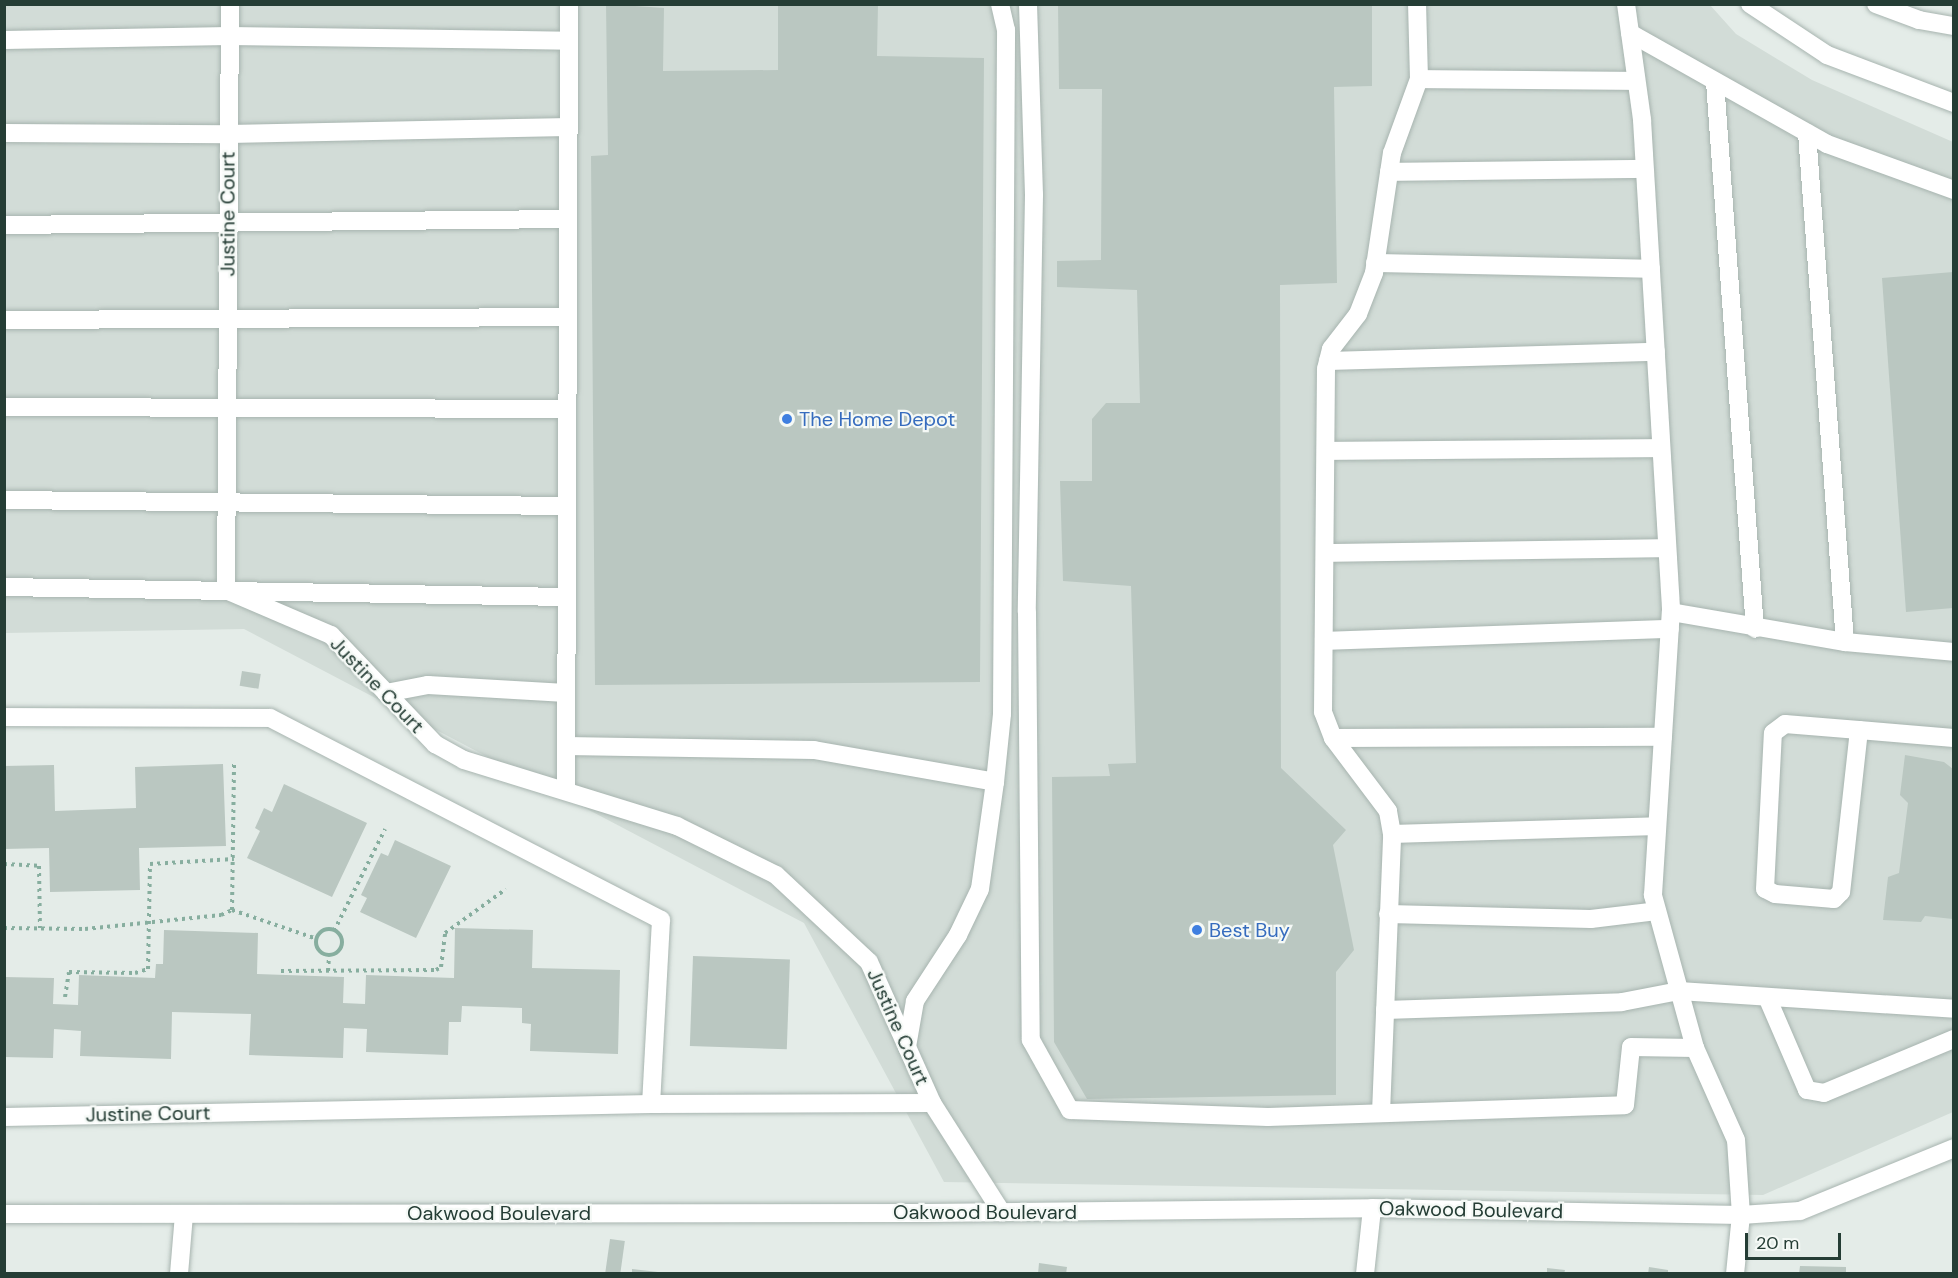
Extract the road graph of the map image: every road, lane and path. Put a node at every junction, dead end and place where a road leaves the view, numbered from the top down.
1 (230, 4) edge
2 (569, 4) edge
3 (1000, 4) edge
4 (1028, 4) edge
5 (1417, 4) edge
6 (1626, 4) edge
7 (1750, 4) edge
8 (1876, 4) edge
9 (1953, 26) edge
10 (1630, 33) junction
11 (229, 36) junction
12 (4, 39) edge
13 (569, 41) junction
14 (1419, 79) junction
15 (1636, 81) junction
16 (1715, 82) junction
17 (1953, 103) edge
18 (569, 127) junction
19 (4, 133) edge
20 (1807, 133) junction
21 (229, 134) junction
22 (1644, 169) junction
23 (1389, 172) junction
24 (1953, 190) edge
25 (568, 219) junction
26 (228, 223) junction
27 (4, 225) edge
28 (1375, 263) junction
29 (1650, 269) junction
30 (568, 317) junction
31 (228, 318) junction
32 (4, 320) edge
33 (1656, 352) junction
34 (1328, 361) junction
35 (227, 406) junction
36 (4, 407) edge
37 (567, 409) junction
38 (1661, 448) junction
39 (1326, 451) junction
40 (4, 500) edge
41 (227, 502) junction
42 (567, 506) junction
43 (1667, 548) junction
44 (1325, 553) junction
45 (4, 587) edge
46 (226, 590) junction
47 (567, 597) junction
48 (1671, 621) junction
49 (1755, 629) junction
50 (1324, 641) junction
51 (1845, 642) junction
52 (1953, 652) edge
53 (386, 693) junction
54 (566, 693) junction
55 (4, 717) edge
56 (1858, 730) junction
57 (1663, 737) junction
58 (1332, 738) junction
59 (1953, 738) edge
60 (566, 746) junction
61 (234, 760) dead end
62 (994, 782) junction
63 (566, 790) junction
64 (1657, 826) junction
65 (385, 829) dead end
66 (1392, 834) junction
67 (234, 859) junction
68 (4, 864) edge
69 (506, 889) dead end
70 (232, 910) junction
71 (1657, 910) junction
72 (1388, 914) junction
73 (148, 922) junction
74 (4, 928) edge
75 (40, 928) junction
76 (334, 931) junction
77 (317, 939) junction
78 (330, 955) junction
79 (281, 971) dead end
80 (328, 971) junction
81 (1680, 991) junction
82 (65, 997) dead end
83 (1767, 997) junction
84 (1953, 1009) edge
85 (1385, 1010) junction
86 (1953, 1039) edge
87 (907, 1047) junction
88 (1695, 1048) junction
89 (932, 1103) junction
90 (651, 1104) junction
91 (1381, 1113) junction
92 (4, 1117) edge
93 (1953, 1148) edge
94 (1372, 1208) junction
95 (1002, 1213) junction
96 (4, 1214) edge
97 (184, 1215) junction
98 (1741, 1215) junction
99 (179, 1274) edge
100 (1365, 1274) edge
101 (1735, 1274) edge

1 - 11 street, Justine Court
2 - 13 street
3 - 62 street
4 - 91 street
5 - 14 street
6 - 10 street
7 - 17 street
8 - 9 street
10 - 15 street
10 - 16 street
11 - 12 street
11 - 13 street
11 - 21 street, Justine Court
13 - 18 street
14 - 15 street
14 - 23 street
15 - 22 street
16 - 20 street
16 - 49 street
18 - 21 street
18 - 25 street
19 - 21 street
20 - 24 street
20 - 51 street
21 - 26 street, Justine Court
22 - 23 street
22 - 29 street
23 - 28 street
25 - 26 street
25 - 30 street
26 - 27 street
26 - 31 street, Justine Court
28 - 29 street
28 - 34 street
29 - 33 street
30 - 31 street
30 - 37 street
31 - 32 street
31 - 35 street, Justine Court
33 - 34 street
33 - 38 street
34 - 39 street
35 - 36 street
35 - 37 street
35 - 41 street, Justine Court
37 - 42 street
38 - 39 street
38 - 43 street
39 - 44 street
40 - 41 street
41 - 42 street
41 - 46 street, Justine Court
42 - 47 street
43 - 44 street
43 - 48 street
44 - 50 street
45 - 46 street
46 - 47 street
46 - 53 street, Justine Court
47 - 54 street
48 - 49 street
48 - 50 street
48 - 57 street
49 - 51 street
50 - 58 street
51 - 52 street
53 - 54 street
53 - 63 street, Justine Court
54 - 60 street
55 - 90 street
56 - 56 street
56 - 59 street
57 - 58 street
57 - 64 street
58 - 66 street
60 - 62 street
60 - 63 street
61 - 67 path
62 - 87 street
63 - 87 street, Justine Court
64 - 66 street
64 - 71 street
65 - 76 path
66 - 72 street
67 - 70 path
67 - 73 path
68 - 75 path
69 - 80 path
70 - 73 path
70 - 77 path
71 - 72 street
71 - 81 street
72 - 85 street
73 - 75 path
73 - 82 path
74 - 75 path
76 - 77 path
76 - 78 path
77 - 78 path
78 - 80 path
79 - 80 path
81 - 83 street
81 - 85 street
81 - 88 street
83 - 84 street
83 - 86 street
85 - 91 street
87 - 89 street, Justine Court
88 - 91 street
88 - 98 street
89 - 90 street, Justine Court
89 - 95 street, Justine Court
90 - 92 street, Justine Court
93 - 98 street, Oakwood Boulevard
94 - 95 street, Oakwood Boulevard
94 - 98 street, Oakwood Boulevard
94 - 100 street
95 - 97 street, Oakwood Boulevard
96 - 97 street, Oakwood Boulevard
97 - 99 street
98 - 101 street

